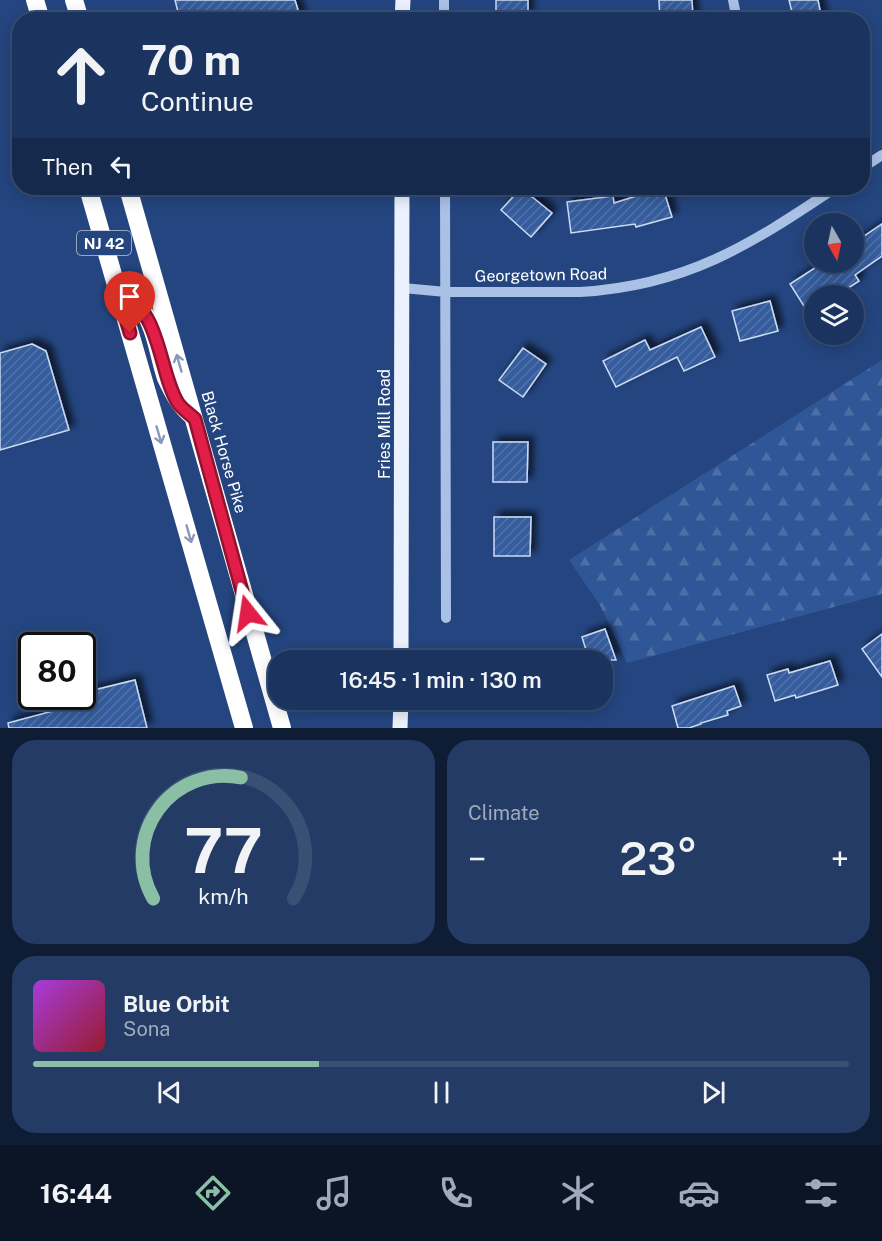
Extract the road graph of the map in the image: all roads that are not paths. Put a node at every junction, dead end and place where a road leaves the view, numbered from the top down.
1 (90, 195) edge
2 (130, 195) edge
3 (402, 195) edge
4 (445, 195) edge
5 (814, 195) edge
6 (402, 288) junction
7 (446, 292) junction
8 (120, 298) junction
9 (195, 419) junction
10 (446, 618) dead end
11 (401, 650) edge
12 (401, 710) edge
13 (244, 728) edge
14 (282, 728) edge
15 (400, 728) edge

1 - 8 highway, NJ 42
9 -> 2 highway, Black Horse Pike / NJ 42
3 - 6 main road, Fries Mill Road
4 - 7 street
5 - 7 street, Georgetown Road
6 - 7 street, Georgetown Road
6 - 11 main road, Fries Mill Road
7 - 10 street
8 - 9 highway
8 -> 13 highway, NJ 42
9 - 14 highway, Black Horse Pike / NJ 42
12 - 15 main road

